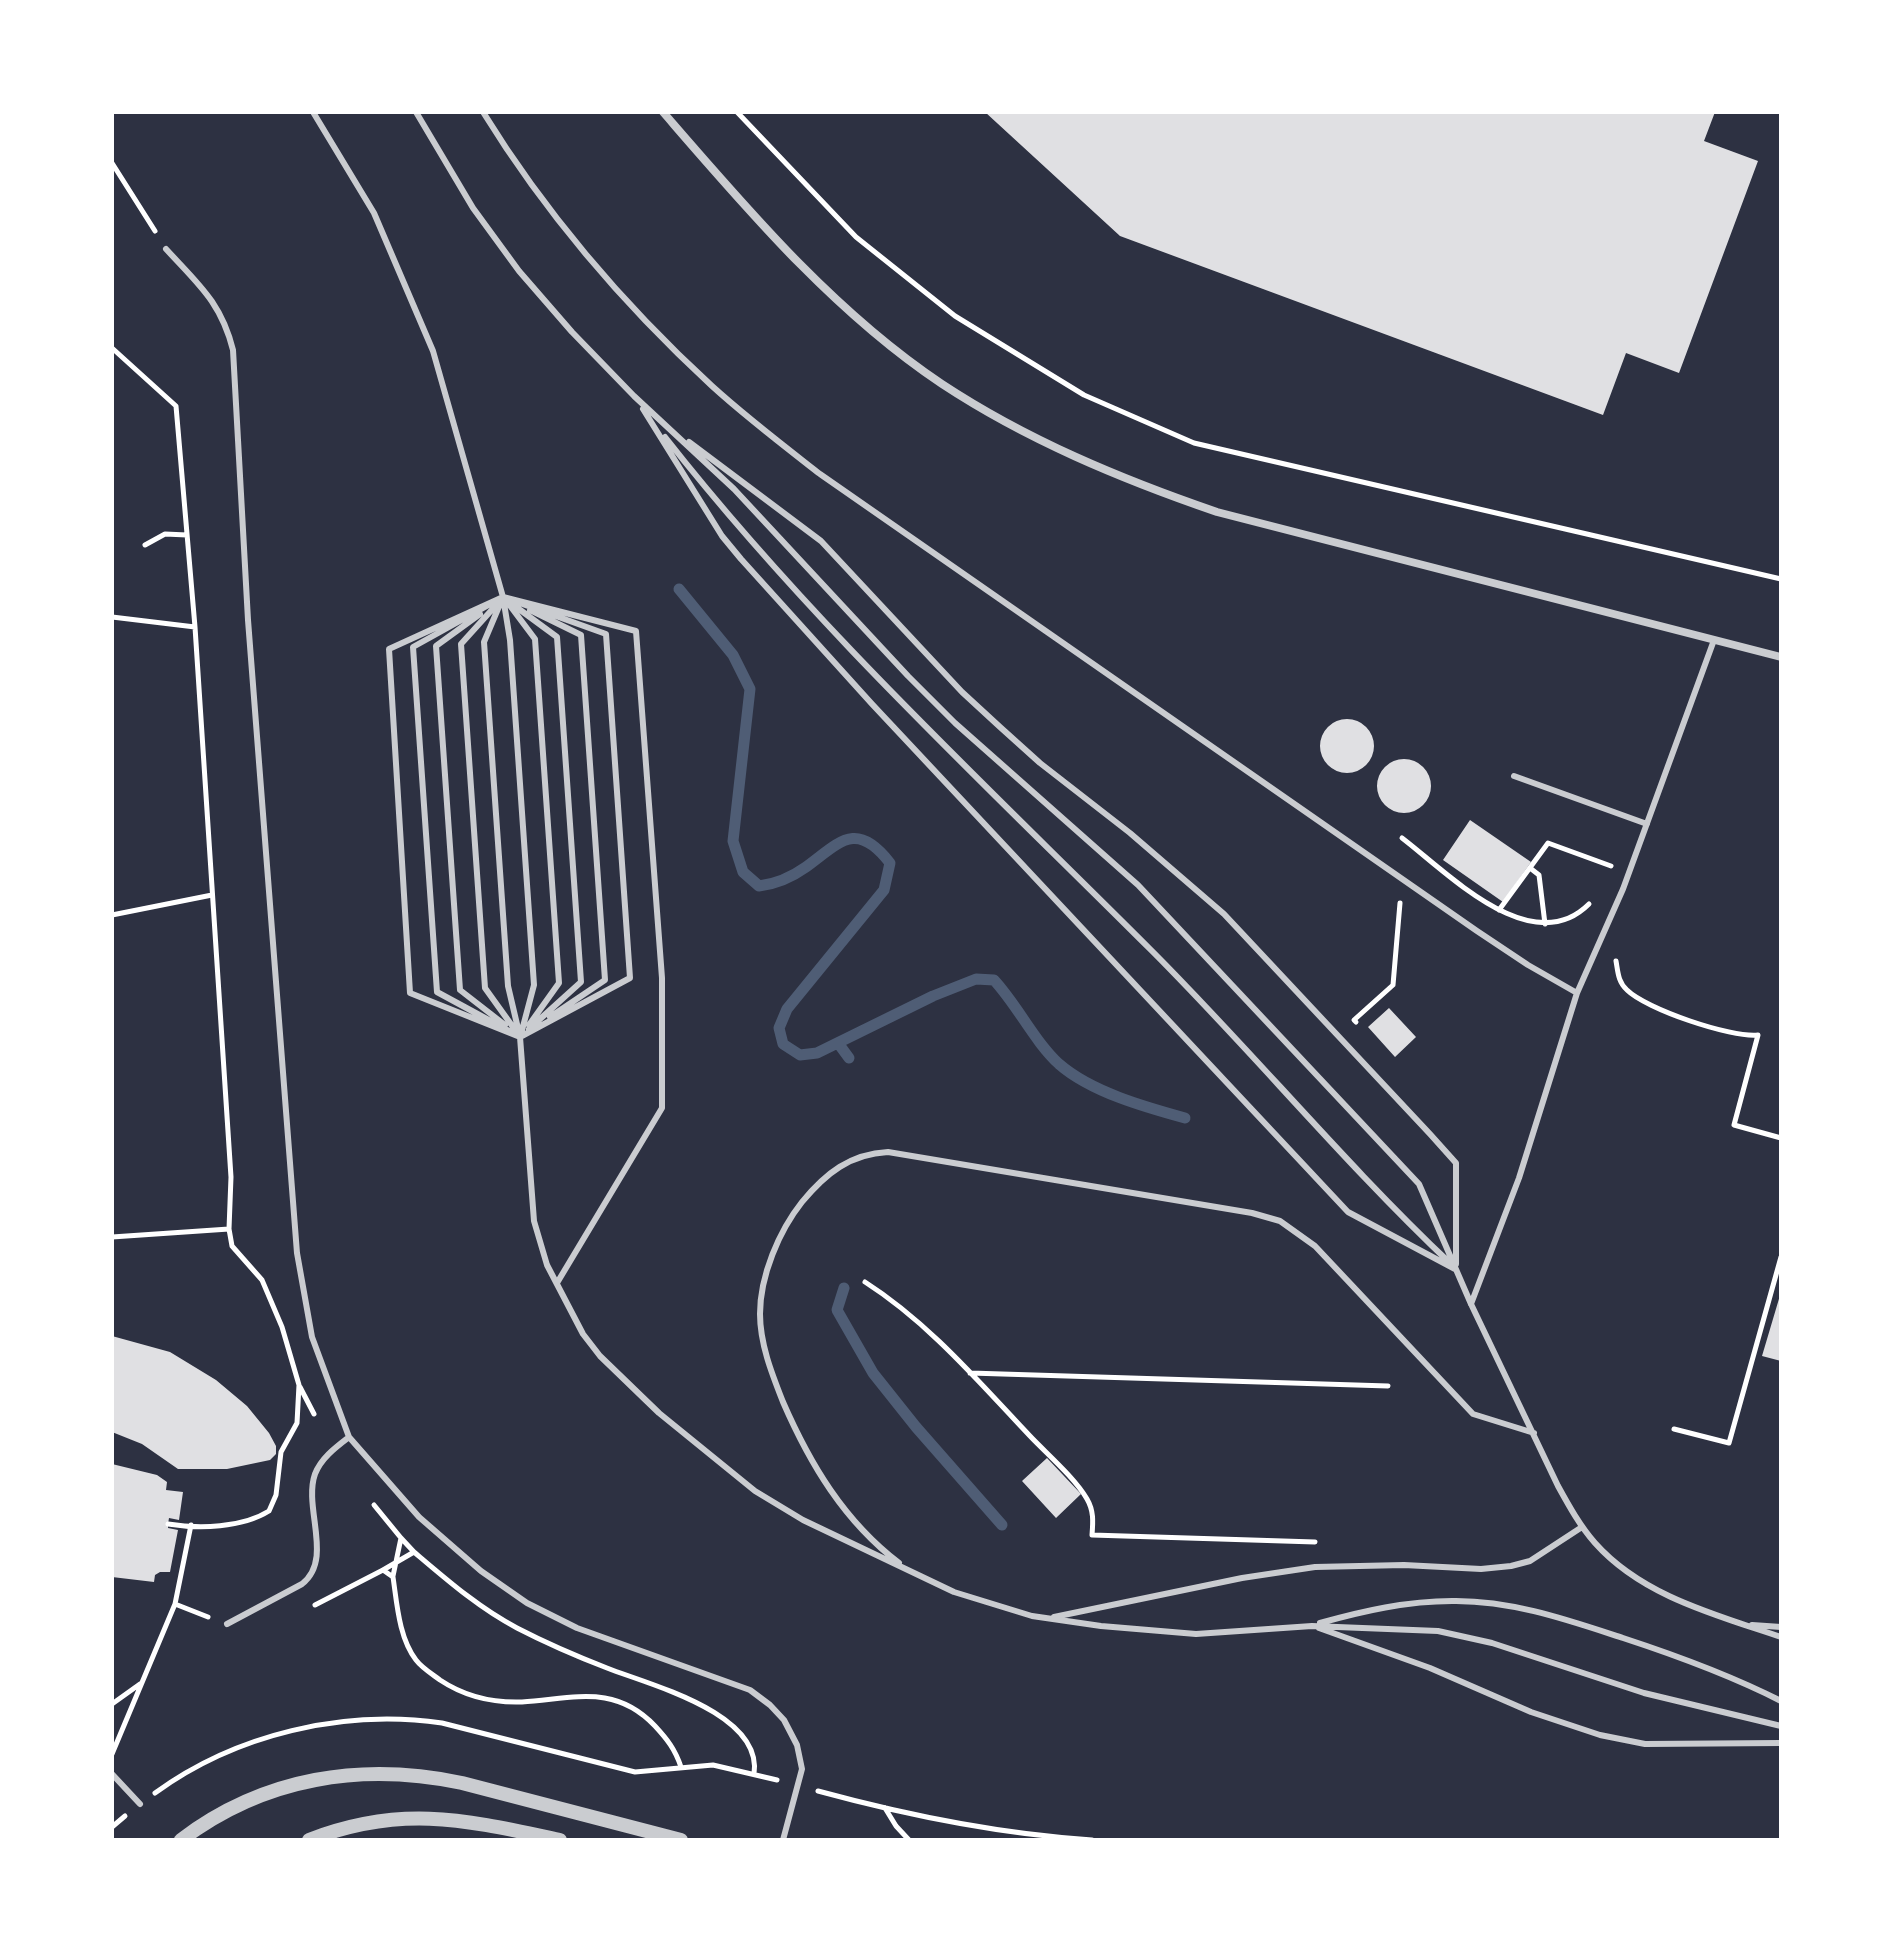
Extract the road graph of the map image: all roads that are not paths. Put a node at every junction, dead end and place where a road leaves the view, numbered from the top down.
1 (313, 112) edge
2 (416, 112) edge
3 (483, 112) edge
4 (663, 112) edge
5 (166, 249) road end
6 (634, 396) junction
7 (503, 597) junction
8 (1714, 640) junction
9 (1781, 657) edge
10 (1514, 776) dead end
11 (1647, 824) junction
12 (1577, 993) junction
13 (520, 1037) junction
14 (1456, 1269) junction
15 (557, 1283) junction
16 (1471, 1304) junction
17 (1534, 1433) junction
18 (349, 1437) junction
19 (1582, 1527) junction
20 (911, 1572) junction
21 (1050, 1618) junction
22 (227, 1624) dead end
23 (1744, 1625) junction
24 (1312, 1626) junction
25 (1781, 1627) edge
26 (1781, 1637) edge
27 (1781, 1701) edge
28 (1781, 1726) edge
29 (1781, 1743) edge
30 (112, 1774) edge
31 (140, 1804) dead end
32 (327, 1836) edge
33 (181, 1840) edge
34 (309, 1840) edge
35 (560, 1840) edge
36 (681, 1840) edge
37 (783, 1840) edge

1 - 7 lane
2 - 6 lane
3 - 12 lane
4 - 8 street
5 - 18 lane
6 - 14 lane
6 - 14 lane
6 - 14 lane
6 - 14 lane
7 - 13 lane
7 - 13 lane
7 - 13 lane
7 - 13 lane
7 - 13 lane
7 - 13 lane
7 - 13 lane
7 - 13 lane
7 - 13 lane
7 - 13 lane
7 - 15 lane
8 - 9 street
8 - 11 lane
10 - 11 lane
11 - 12 lane
12 - 16 lane
13 - 15 lane
14 - 16 lane
15 - 20 lane
16 - 17 lane
17 - 19 lane
17 - 20 lane
18 - 22 lane
18 - 37 lane
19 - 21 lane
19 - 23 lane
20 - 21 lane
21 - 24 lane
23 - 25 lane
23 - 26 lane
24 - 27 lane
24 - 28 lane
24 - 29 lane
30 - 31 lane
32 - 34 street
32 - 35 street
33 - 36 street

